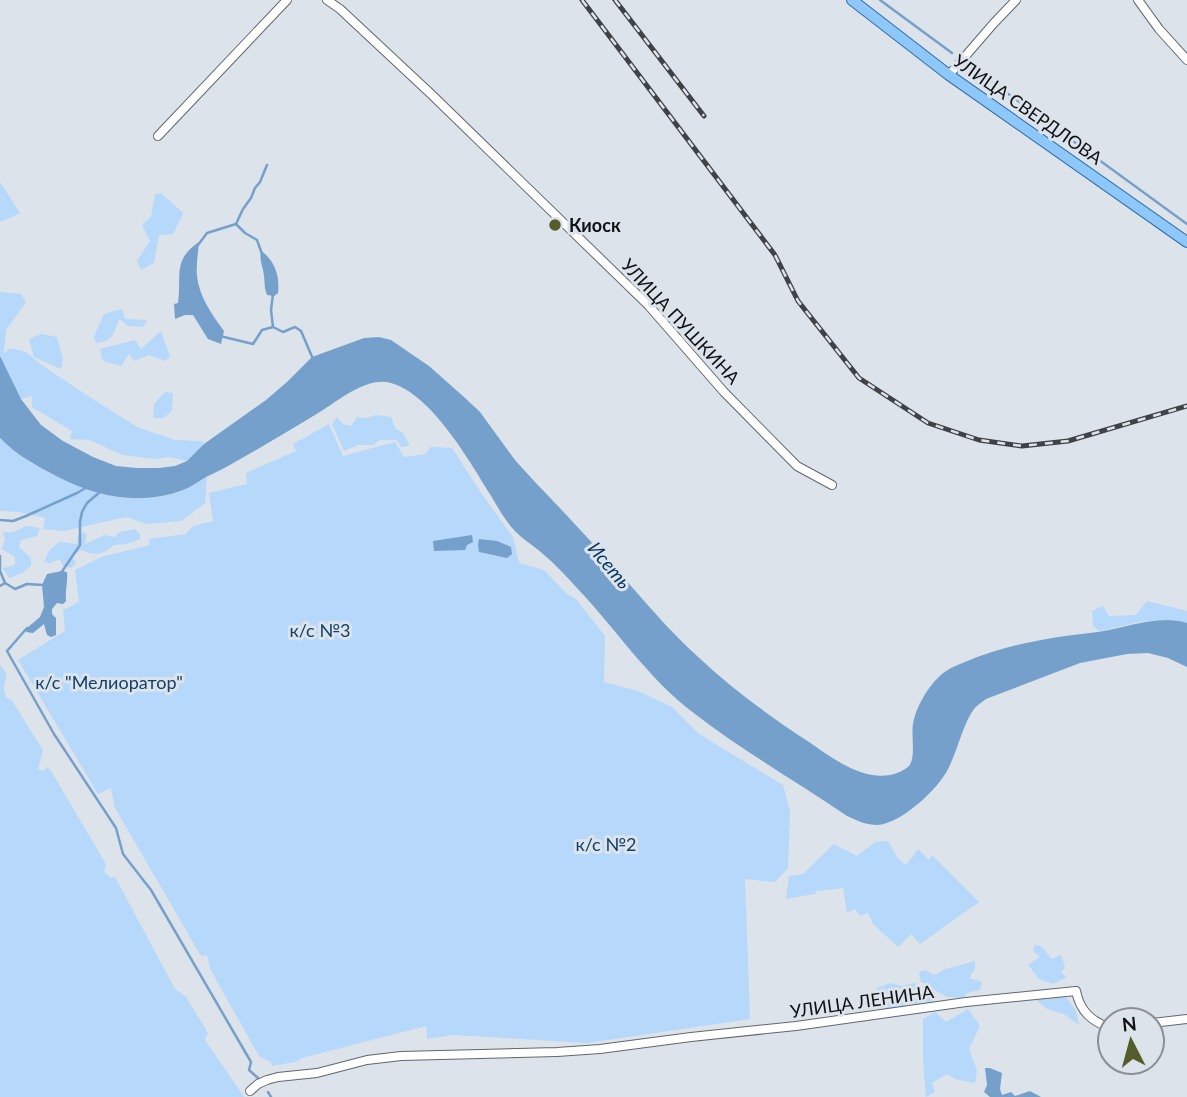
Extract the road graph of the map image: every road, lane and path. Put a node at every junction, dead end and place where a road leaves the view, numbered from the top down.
1 (287, 0) edge
2 (327, 0) edge
3 (852, 0) edge
4 (1016, 0) edge
5 (1138, 0) edge
6 (1187, 60) edge
7 (949, 75) junction
8 (158, 136) dead end
9 (1187, 242) edge
10 (832, 485) dead end
11 (1187, 1019) edge
12 (1166, 1021) edge
13 (1096, 1022) edge
14 (250, 1091) dead end

1 - 8 street
2 - 10 street, УЛИЦА ПУШКИНА
3 - 7 main road, УЛИЦА СВЕРДЛОВА
4 - 7 street
5 - 6 street
7 - 9 main road, УЛИЦА СВЕРДЛОВА
11 - 12 street
13 - 14 street, УЛИЦА ЛЕНИНА

